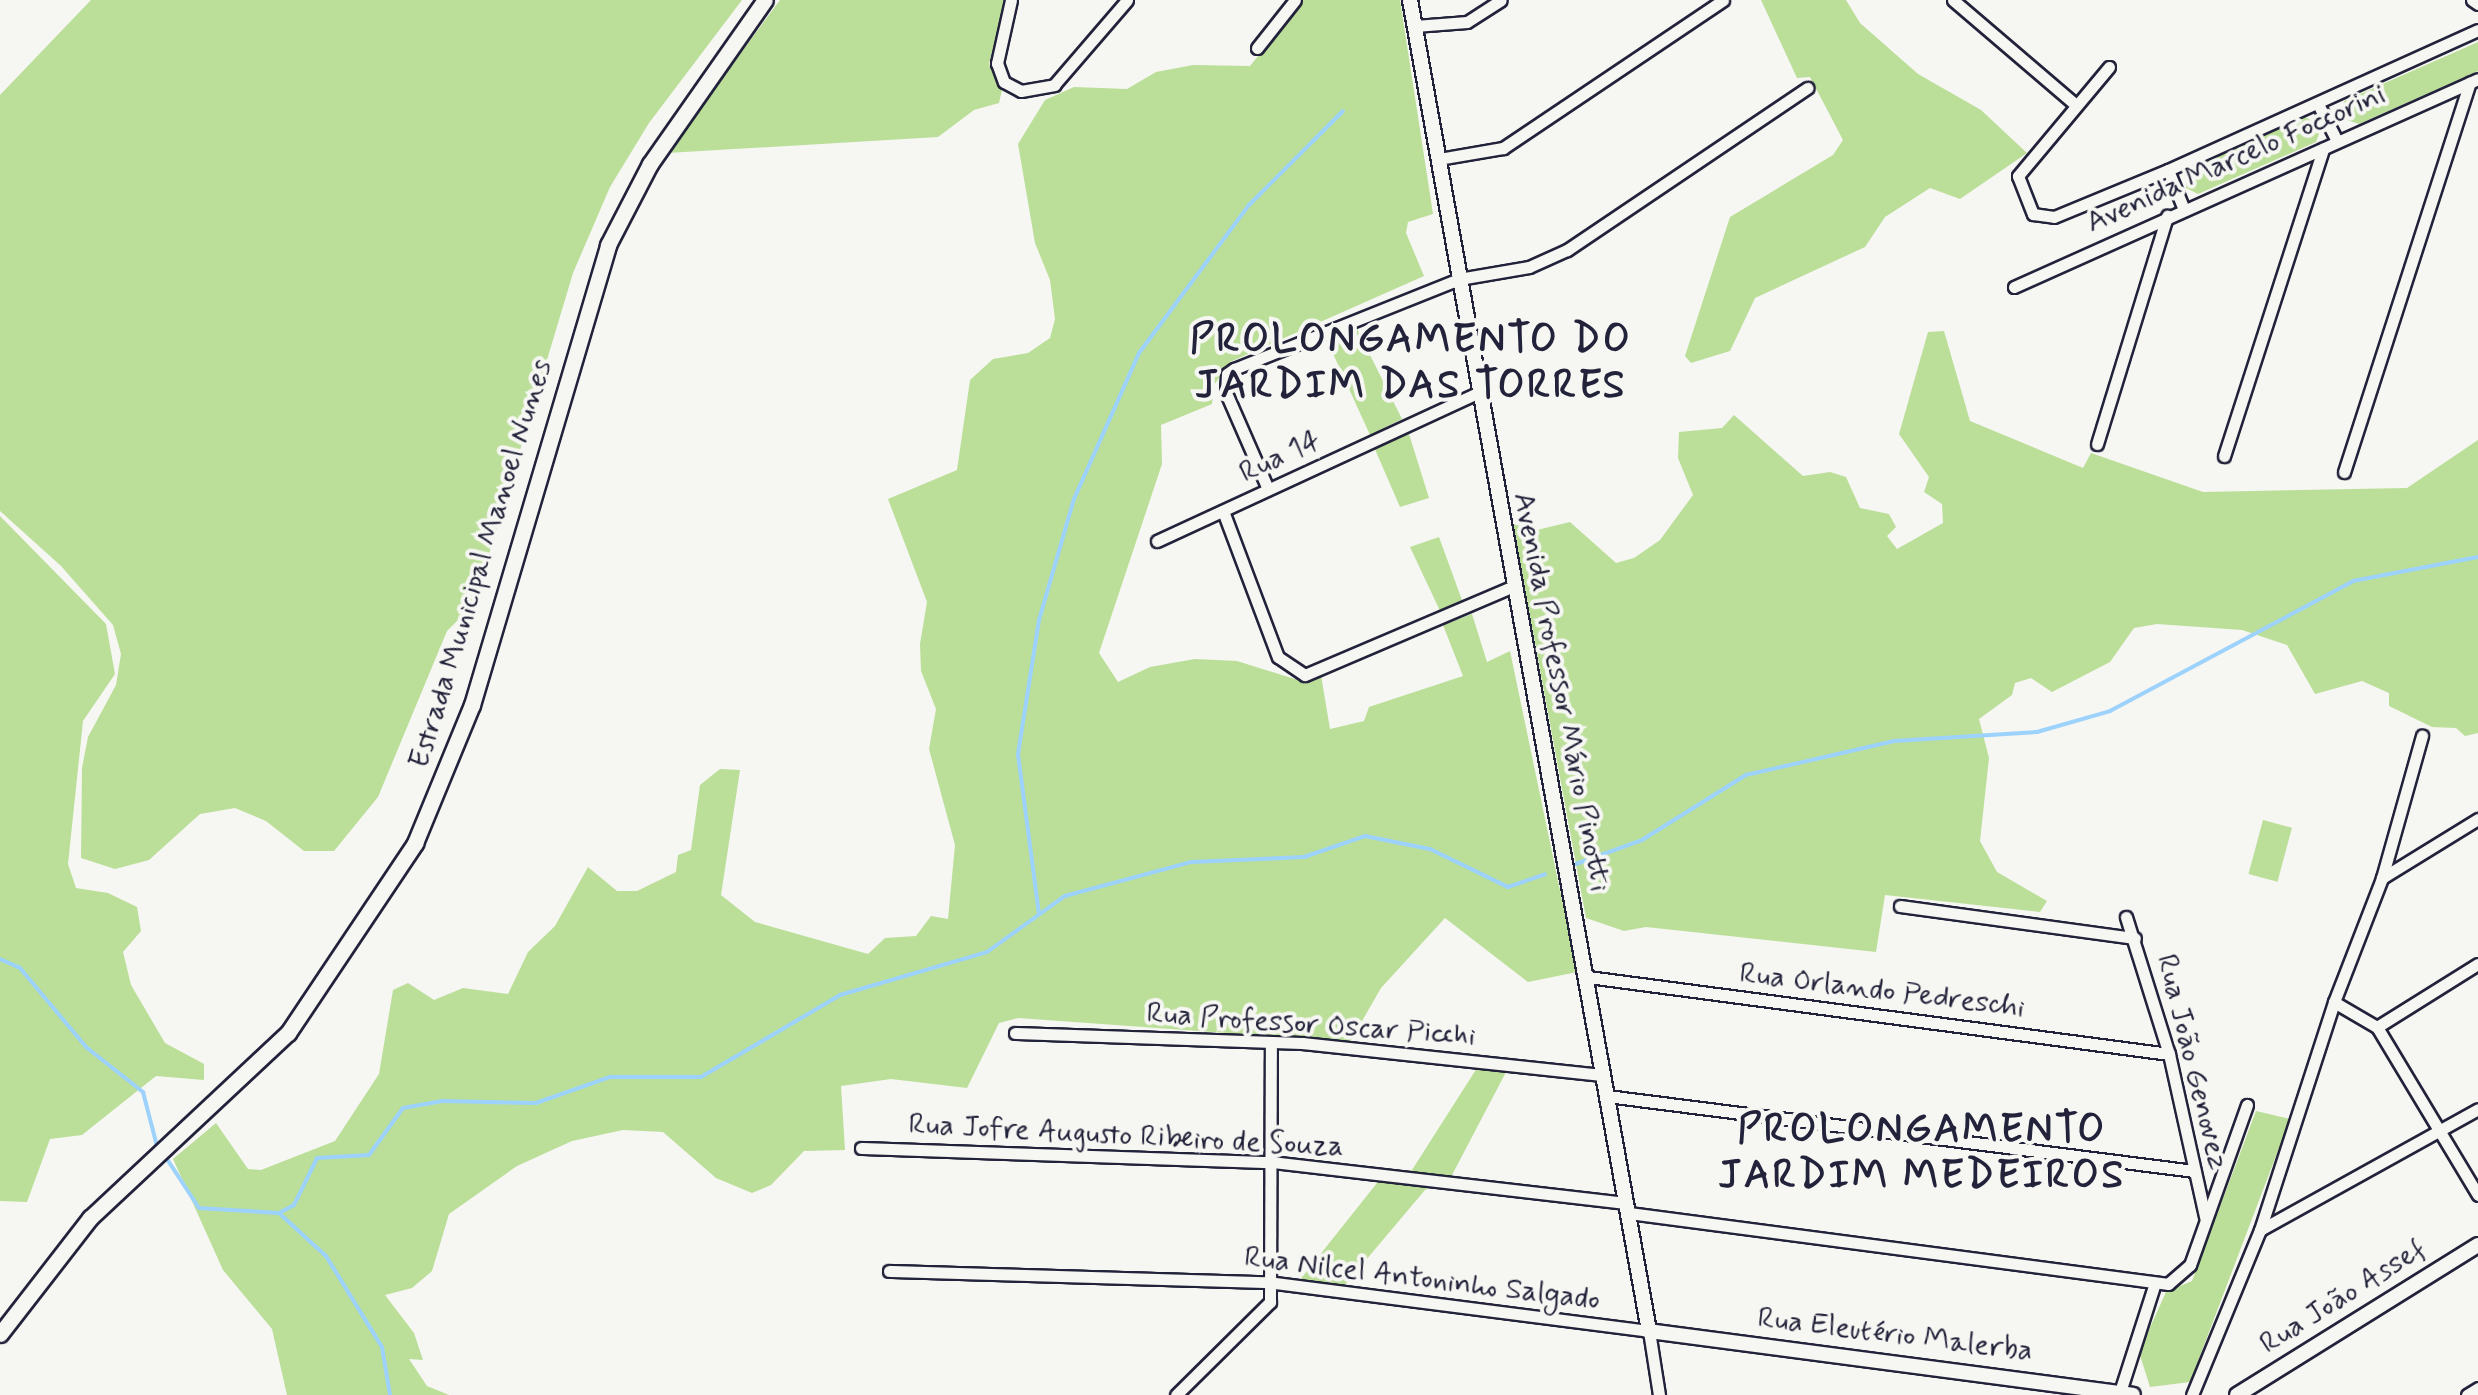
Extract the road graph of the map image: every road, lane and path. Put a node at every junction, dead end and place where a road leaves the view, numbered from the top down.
1 (765, 0) edge
2 (1011, 0) edge
3 (1127, 0) edge
4 (1295, 0) edge
5 (1410, 0) edge
6 (1501, 0) edge
7 (1723, 0) edge
8 (1953, 0) edge
9 (1415, 26) junction
10 (2478, 30) edge
11 (1257, 48) dead end
12 (2108, 67) dead end
13 (2474, 81) edge
14 (1807, 88) dead end
15 (2318, 104) junction
16 (2076, 106) junction
17 (2337, 142) junction
18 (2323, 148) junction
19 (1439, 159) junction
20 (2168, 170) junction
21 (2183, 207) junction
22 (2167, 216) junction
23 (1459, 278) junction
24 (2014, 286) dead end
25 (1478, 393) junction
26 (2097, 444) dead end
27 (2224, 456) dead end
28 (2344, 472) dead end
29 (1268, 489) junction
30 (1223, 510) junction
31 (1157, 541) dead end
32 (1511, 586) junction
33 (2422, 736) dead end
34 (2478, 819) edge
35 (2382, 878) junction
36 (1900, 906) dead end
37 (2126, 917) dead end
38 (2136, 938) junction
39 (2478, 964) edge
40 (1588, 978) junction
41 (2334, 1002) junction
42 (2377, 1027) junction
43 (1014, 1033) dead end
44 (1271, 1042) junction
45 (2169, 1054) junction
46 (1603, 1075) junction
47 (1607, 1096) junction
48 (2247, 1105) dead end
49 (2478, 1109) edge
50 (2440, 1133) junction
51 (861, 1148) dead end
52 (1272, 1162) junction
53 (2194, 1172) junction
54 (2478, 1195) edge
55 (1628, 1208) junction
56 (2206, 1220) junction
57 (2260, 1230) junction
58 (2478, 1245) edge
59 (890, 1271) dead end
60 (1267, 1282) junction
61 (2155, 1283) junction
62 (1649, 1331) junction
63 (0, 1334) edge
64 (2478, 1388) edge
65 (2124, 1394) edge
66 (1176, 1395) edge
67 (1659, 1395) edge
68 (2192, 1395) edge
69 (2237, 1395) edge
70 (2467, 1395) edge

1 - 63 main road, Estrada Municipal Manoel Nunes
2 - 3 street
4 - 11 street
5 - 9 street, Avenida Professor Mário Pinotti
6 - 9 street
7 - 19 street
8 - 16 street
9 - 19 street, Avenida Professor Mário Pinotti
10 - 15 street, Avenida Marcelo Foccorini
12 - 16 street
13 - 17 street, Avenida Marcelo Foccorini
13 - 28 street
14 - 23 street
15 - 17 street
15 - 20 street, Avenida Marcelo Foccorini
16 - 20 street, Avenida Marcelo Foccorini
17 - 18 street, Avenida Marcelo Foccorini
18 - 21 street, Avenida Marcelo Foccorini
18 - 27 street
19 - 23 street, Avenida Professor Mário Pinotti
20 - 21 street
21 - 22 street, Avenida Marcelo Foccorini
22 - 24 street, Avenida Marcelo Foccorini
22 - 26 street
23 - 25 street, Avenida Professor Mário Pinotti
23 - 29 street
25 - 29 street, Rua 14
25 - 32 street, Avenida Professor Mário Pinotti
29 - 30 street, Rua 14
30 - 31 street, Rua 14
30 - 32 street
32 - 40 street, Avenida Professor Mário Pinotti
33 - 35 street
34 - 35 street
35 - 41 street
36 - 38 street
37 - 38 street, Rua João Genovez
38 - 45 street, Rua João Genovez
39 - 42 street
40 - 45 street, Rua Orlando Pedreschi
40 - 46 street, Avenida Professor Mário Pinotti
41 - 42 street
41 - 57 street
42 - 50 street
43 - 44 street, Rua Professor Oscar Picchi
44 - 46 street, Rua Professor Oscar Picchi
44 - 52 street
45 - 53 street, Rua João Genovez
46 - 47 street, Avenida Professor Mário Pinotti
47 - 53 street
47 - 55 street, Avenida Professor Mário Pinotti
48 - 56 street
49 - 50 street
50 - 54 street
50 - 57 street
51 - 52 street, Rua Jofre Augusto Ribeiro de Souza
52 - 55 street, Rua Jofre Augusto Ribeiro de Souza
52 - 60 street
53 - 56 street, Rua João Genovez
55 - 61 street, Rua Jofre Augusto Ribeiro de Souza
55 - 62 street, Avenida Professor Mário Pinotti
56 - 61 street
57 - 68 street
58 - 69 street, Rua João Assef
59 - 60 street, Rua Nilcel Antoninho Salgado
60 - 62 street, Rua Nilcel Antoninho Salgado
60 - 66 street
61 - 65 street
62 - 65 street, Rua Eleutério Malerba
62 - 67 street, Avenida Professor Mário Pinotti
64 - 70 street

